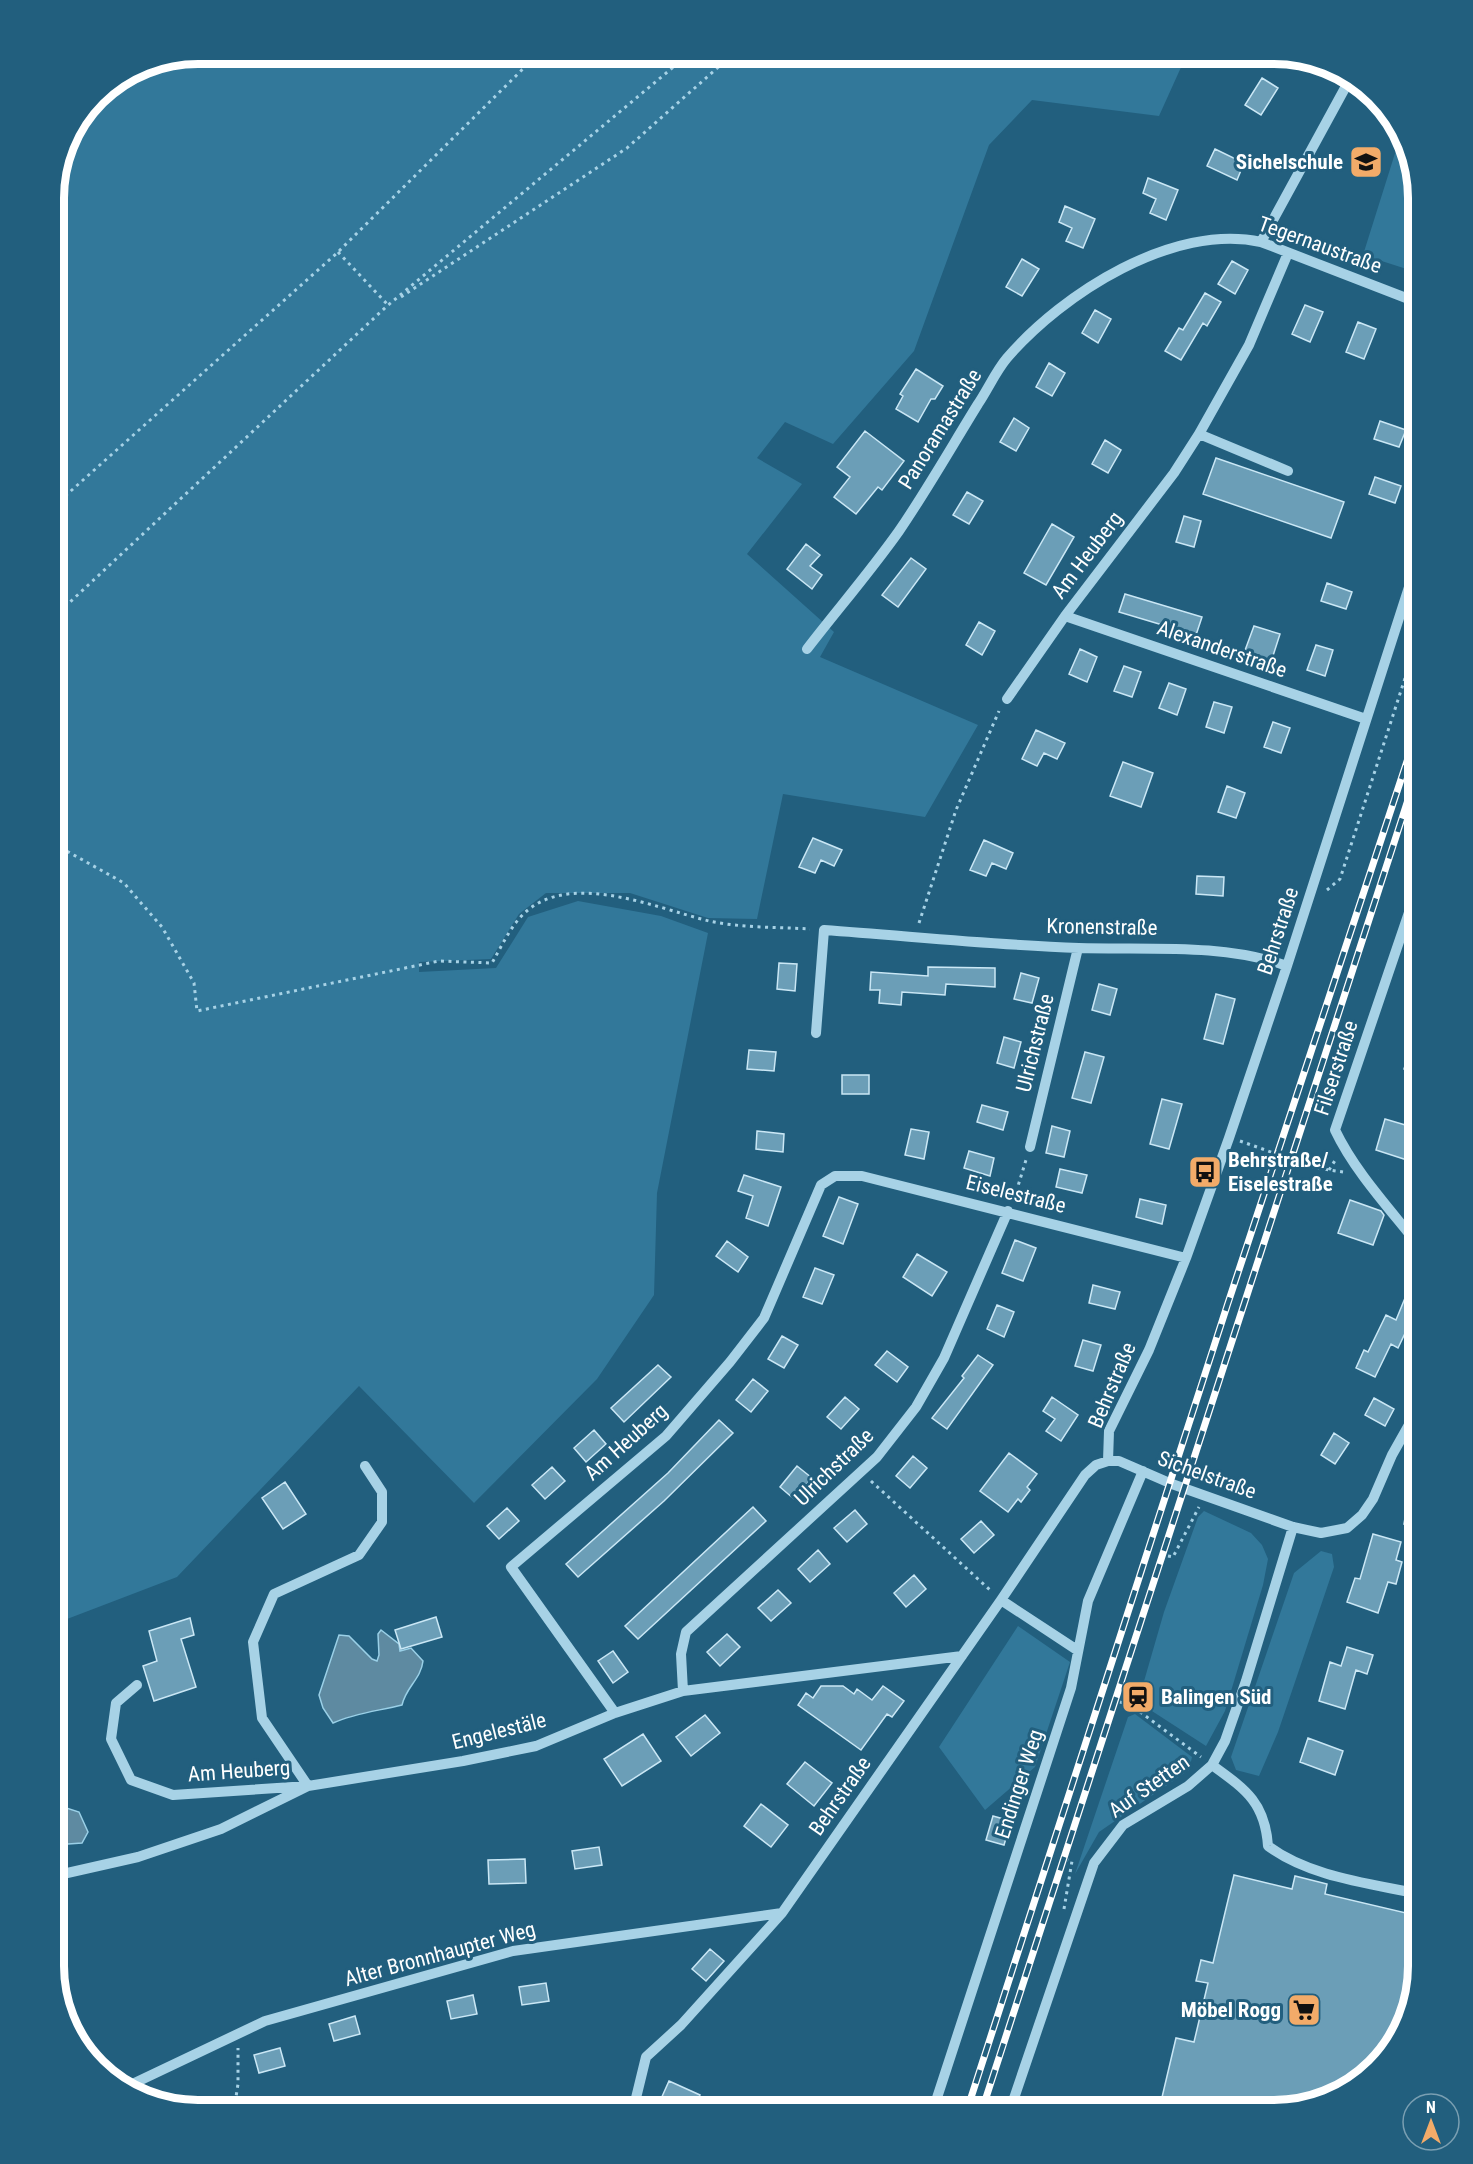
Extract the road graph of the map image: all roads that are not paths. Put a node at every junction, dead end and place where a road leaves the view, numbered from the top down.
1 (1346, 86) edge
2 (1261, 242) junction
3 (1288, 253) junction
4 (1136, 262) joint
5 (1408, 299) edge
6 (1199, 434) junction
7 (1288, 471) dead end
8 (1408, 590) edge
9 (1065, 616) junction
10 (807, 649) dead end
11 (1007, 699) road end
12 (1366, 719) junction
13 (1408, 915) edge
14 (1078, 948) junction
15 (1287, 966) junction
16 (816, 1033) dead end
17 (1030, 1147) road end
18 (836, 1176) joint
19 (1008, 1211) junction
20 (1408, 1232) edge
21 (1186, 1258) junction
22 (1408, 1430) edge
23 (1108, 1461) junction
24 (365, 1466) dead end
25 (1143, 1472) junction
26 (1293, 1527) junction
27 (1001, 1600) junction
28 (1077, 1650) junction
29 (962, 1656) junction
30 (137, 1685) dead end
31 (683, 1691) junction
32 (615, 1713) junction
33 (1212, 1765) junction
34 (308, 1785) junction
35 (65, 1874) edge
36 (1408, 1892) edge
37 (782, 1913) junction
38 (135, 2083) edge
39 (635, 2099) edge
40 (936, 2100) edge
41 (1013, 2100) edge

1 - 2 street
2 - 3 street, Tegernaustraße
2 - 4 street, Tegernaustraße
3 - 5 street, Tegernaustraße
3 - 6 street, Am Heuberg
4 - 10 street, Panoramastraße
6 - 7 street
6 - 9 street, Am Heuberg
8 - 12 street, Behrstraße
9 - 11 street, Am Heuberg
9 - 12 street, Alexanderstraße
12 - 15 street, Behrstraße
13 - 20 street, Filserstraße
14 - 15 street, Kronenstraße
14 - 16 street, Kronenstraße
14 - 17 street, Ulrichstraße
15 - 21 street, Behrstraße
18 - 19 street, Eiselestraße
18 - 32 street, Am Heuberg
19 - 21 street, Eiselestraße
19 - 31 street, Ulrichstraße
21 - 23 street, Behrstraße
22 - 26 street, Sichelstraße
23 - 25 street, Sichelstraße
23 - 27 street, Behrstraße
24 - 34 street, Am Heuberg
25 - 26 street, Sichelstraße
25 - 28 street, Endinger Weg
26 - 33 street, Auf Stetten
27 - 28 street
27 - 29 street, Behrstraße
28 - 40 street, Endinger Weg
29 - 31 street, Engelestäle
29 - 37 street, Behrstraße
30 - 34 street, Am Heuberg
31 - 32 street, Engelestäle
32 - 34 street, Engelestäle
33 - 36 street
33 - 41 street, Auf Stetten
34 - 35 street, Engelestäle
37 - 38 street, Alter Bronnhaupter Weg
37 - 39 street, Behrstraße

